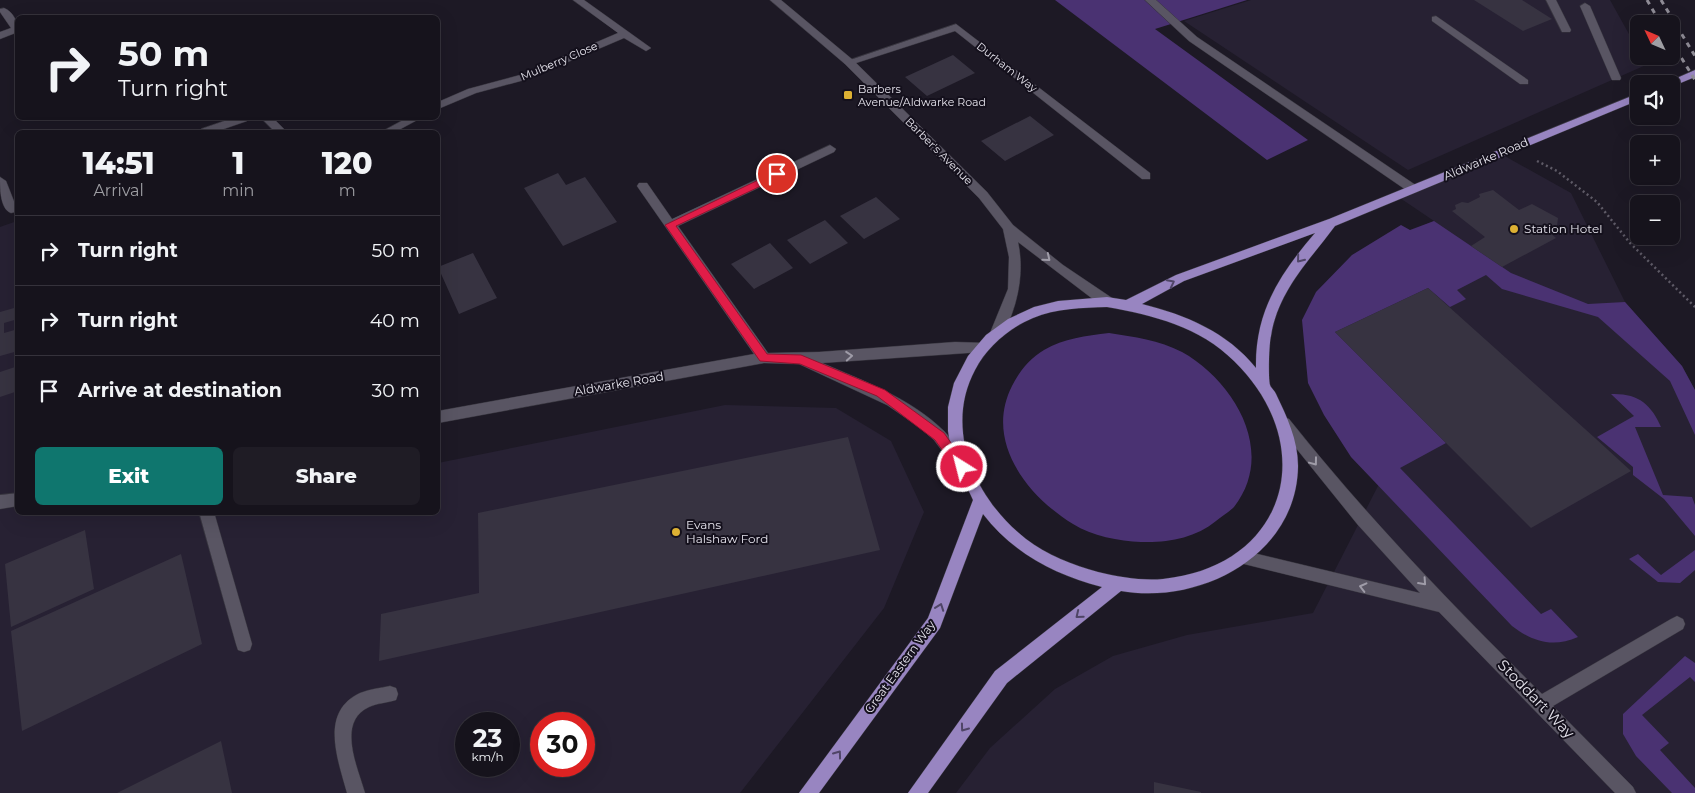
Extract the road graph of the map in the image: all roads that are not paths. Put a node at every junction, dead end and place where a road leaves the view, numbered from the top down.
1 (578, 0) edge
2 (775, 0) edge
3 (1150, 0) edge
4 (1551, 0) edge
5 (1585, 6) dead end
6 (4, 11) dead end
7 (1436, 20) dead end
8 (15, 27) edge
9 (1566, 30) dead end
10 (15, 31) edge
11 (624, 34) junction
12 (0, 36) edge
13 (646, 48) dead end
14 (849, 62) junction
15 (1695, 73) edge
16 (1616, 78) dead end
17 (1680, 79) edge
18 (1524, 82) dead end
19 (1630, 100) edge
20 (440, 105) edge
21 (238, 120) edge
22 (269, 120) edge
23 (412, 120) edge
24 (210, 130) edge
25 (279, 130) edge
26 (391, 130) edge
27 (830, 149) dead end
28 (1512, 149) joint
29 (1146, 176) dead end
30 (0, 181) edge
31 (642, 186) dead end
32 (1413, 189) junction
33 (10, 210) edge
34 (1333, 222) junction
35 (670, 225) junction
36 (1009, 228) junction
37 (1107, 302) junction
38 (1128, 305) junction
39 (997, 333) junction
40 (982, 347) junction
41 (764, 358) junction
42 (801, 360) junction
43 (1263, 384) junction
44 (440, 417) edge
45 (1284, 423) junction
46 (962, 467) junction
47 (15, 500) edge
48 (980, 501) junction
49 (0, 502) edge
50 (207, 515) edge
51 (1245, 558) junction
52 (1117, 584) junction
53 (1444, 606) junction
54 (1677, 624) dead end
55 (244, 644) dead end
56 (390, 694) dead end
57 (1541, 704) junction
58 (356, 793) edge
59 (808, 793) edge
60 (917, 793) edge
61 (1627, 793) edge

1 - 11 street
2 - 14 street, Barber's Avenue
3 - 32 street
4 - 9 street
5 - 16 street
6 - 8 street
7 - 18 street
10 - 12 street
11 - 13 street
11 - 20 street, Mulberry Close
14 - 29 street, Durham Way
14 - 36 street, Barber's Avenue
15 - 17 main road
19 - 28 main road, Aldwarke Road
21 - 24 street
22 - 25 street
23 - 26 street
27 - 35 street
28 - 32 main road, Aldwarke Road
30 - 33 street
31 - 35 street
32 - 34 main road, Aldwarke Road
38 -> 34 main road, Aldwarke Road
34 -> 43 main road, Aldwarke Road
35 - 41 street
36 -> 37 street, Barber's Avenue
36 - 39 street, Barber's Avenue
37 - 38 main road
37 - 39 main road
38 - 43 main road
39 - 40 main road
42 -> 40 street, Aldwarke Road
40 - 46 main road
41 - 42 street, Aldwarke Road
41 - 44 street, Aldwarke Road
42 - 46 street, Aldwarke Road
43 - 45 main road
45 - 51 main road
45 -> 53 street, Stoddart Way
46 - 48 main road
47 - 49 street
48 - 52 main road
59 -> 48 main road, Great Eastern Way
50 - 55 street
51 - 52 main road
53 -> 51 street
52 -> 60 main road
53 - 57 street, Stoddart Way
54 - 57 street
56 - 58 street
57 - 61 street, Stoddart Way

